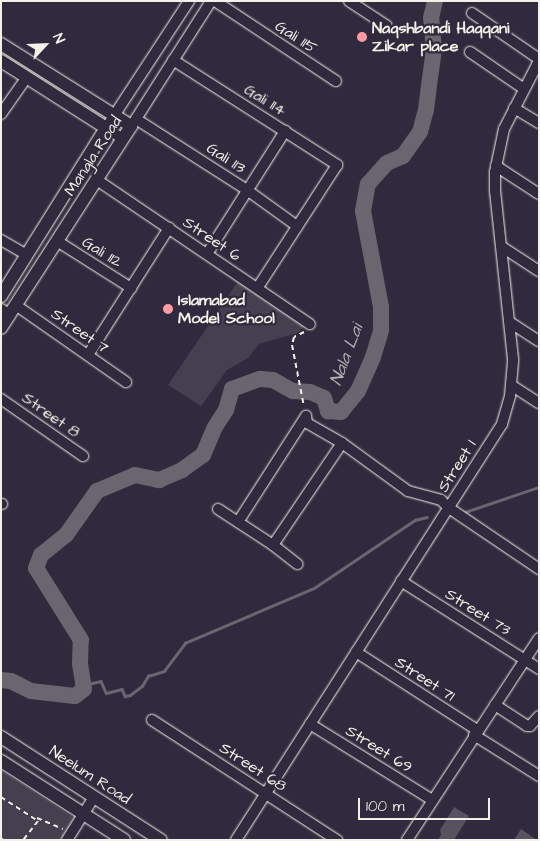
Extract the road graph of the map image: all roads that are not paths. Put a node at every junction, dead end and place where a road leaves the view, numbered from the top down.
1 (189, 1) edge
2 (213, 1) edge
3 (350, 1) edge
4 (472, 13) dead end
5 (388, 26) dead end
6 (1, 44) edge
7 (470, 52) dead end
8 (173, 60) junction
9 (539, 60) edge
10 (1, 61) edge
11 (27, 78) junction
12 (336, 81) dead end
13 (524, 89) junction
14 (514, 108) junction
15 (1, 114) edge
16 (115, 115) junction
17 (134, 122) junction
18 (539, 123) edge
19 (106, 128) junction
20 (285, 130) junction
21 (122, 139) junction
22 (496, 166) junction
23 (97, 180) junction
24 (247, 190) junction
25 (539, 194) edge
26 (297, 226) junction
27 (168, 228) junction
28 (1, 240) edge
29 (57, 242) junction
30 (502, 247) junction
31 (207, 254) junction
32 (27, 255) junction
33 (539, 271) edge
34 (258, 287) junction
35 (131, 288) junction
36 (3, 290) edge
37 (9, 310) edge
38 (511, 323) junction
39 (310, 324) road end
40 (1, 328) edge
41 (539, 341) edge
42 (88, 355) junction
43 (126, 382) dead end
44 (511, 385) junction
45 (1, 398) edge
46 (539, 402) edge
47 (342, 443) junction
48 (83, 456) dead end
49 (449, 508) junction
50 (218, 509) dead end
51 (238, 522) junction
52 (273, 545) junction
53 (297, 564) dead end
54 (539, 569) edge
55 (401, 581) junction
56 (539, 638) edge
57 (356, 652) junction
58 (524, 660) junction
59 (539, 669) edge
60 (495, 704) junction
61 (539, 716) edge
62 (152, 720) dead end
63 (310, 724) junction
64 (476, 733) junction
65 (1, 737) edge
66 (1, 761) edge
67 (539, 776) edge
68 (265, 792) junction
69 (94, 797) junction
70 (432, 800) junction
71 (84, 815) junction
72 (70, 836) edge
73 (124, 840) edge
74 (161, 840) edge
75 (236, 840) edge
76 (337, 840) edge
77 (407, 840) edge

1 - 16 street, Mangla Road
2 - 8 street, Mangla Road
2 - 12 street, Gali 115
3 - 5 street
4 - 9 street
6 - 16 main road
7 - 13 street
8 - 17 street, Mangla Road
8 - 20 street, Gali 114
9 - 13 street, Street 1
10 - 11 main road
11 - 15 street
11 - 19 main road
13 - 14 street, Street 1
14 - 18 street
14 - 22 street, Street 1
16 - 17 main road
16 - 19 street, Mangla Road
17 - 21 main road, Mangla Road
17 - 24 street, Gali 113
19 - 21 street
19 - 32 main road, Mangla Road
20 - 24 street
20 - 26 street, Gali 114
21 - 23 main road, Mangla Road
22 - 25 street
22 - 30 street, Street 1
23 - 27 street, Street 6
23 - 29 main road, Mangla Road
24 - 26 street, Gali 113
24 - 31 street
26 - 34 street
27 - 31 street, Street 6
27 - 35 street
28 - 32 street
29 - 35 street, Gali 112
29 - 37 main road, Mangla Road
30 - 33 street
30 - 38 street, Street 1
31 - 34 street, Street 6
32 - 36 main road, Mangla Road
34 - 39 street, Street 6
35 - 42 street
37 - 40 main road, Mangla Road
37 - 42 street, Street 7
38 - 41 street
38 - 44 street, Street 1
42 - 43 street, Street 7
44 - 46 street
44 - 49 street, Street 1
45 - 48 street, Street 8
47 - 49 street
47 - 51 street
47 - 52 street
49 - 54 street
49 - 55 street, Street 1
50 - 51 street
51 - 52 street
52 - 53 street
55 - 57 street, Street 1
55 - 58 street, Street 73
56 - 58 street
57 - 63 street, Street 1
57 - 64 street, Street 71
58 - 59 street, Street 73
58 - 60 street
60 - 61 street
60 - 64 street
62 - 68 street, Street 68
63 - 68 street, Street 1
63 - 70 street, Street 69
64 - 67 street, Street 71
64 - 70 street
65 - 69 main road, Neelum Road
66 - 71 main road
68 - 75 street, Street 1
68 - 76 street, Street 68
69 - 71 street
69 - 74 main road, Neelum Road
70 - 77 street
71 - 72 street
71 - 73 main road

